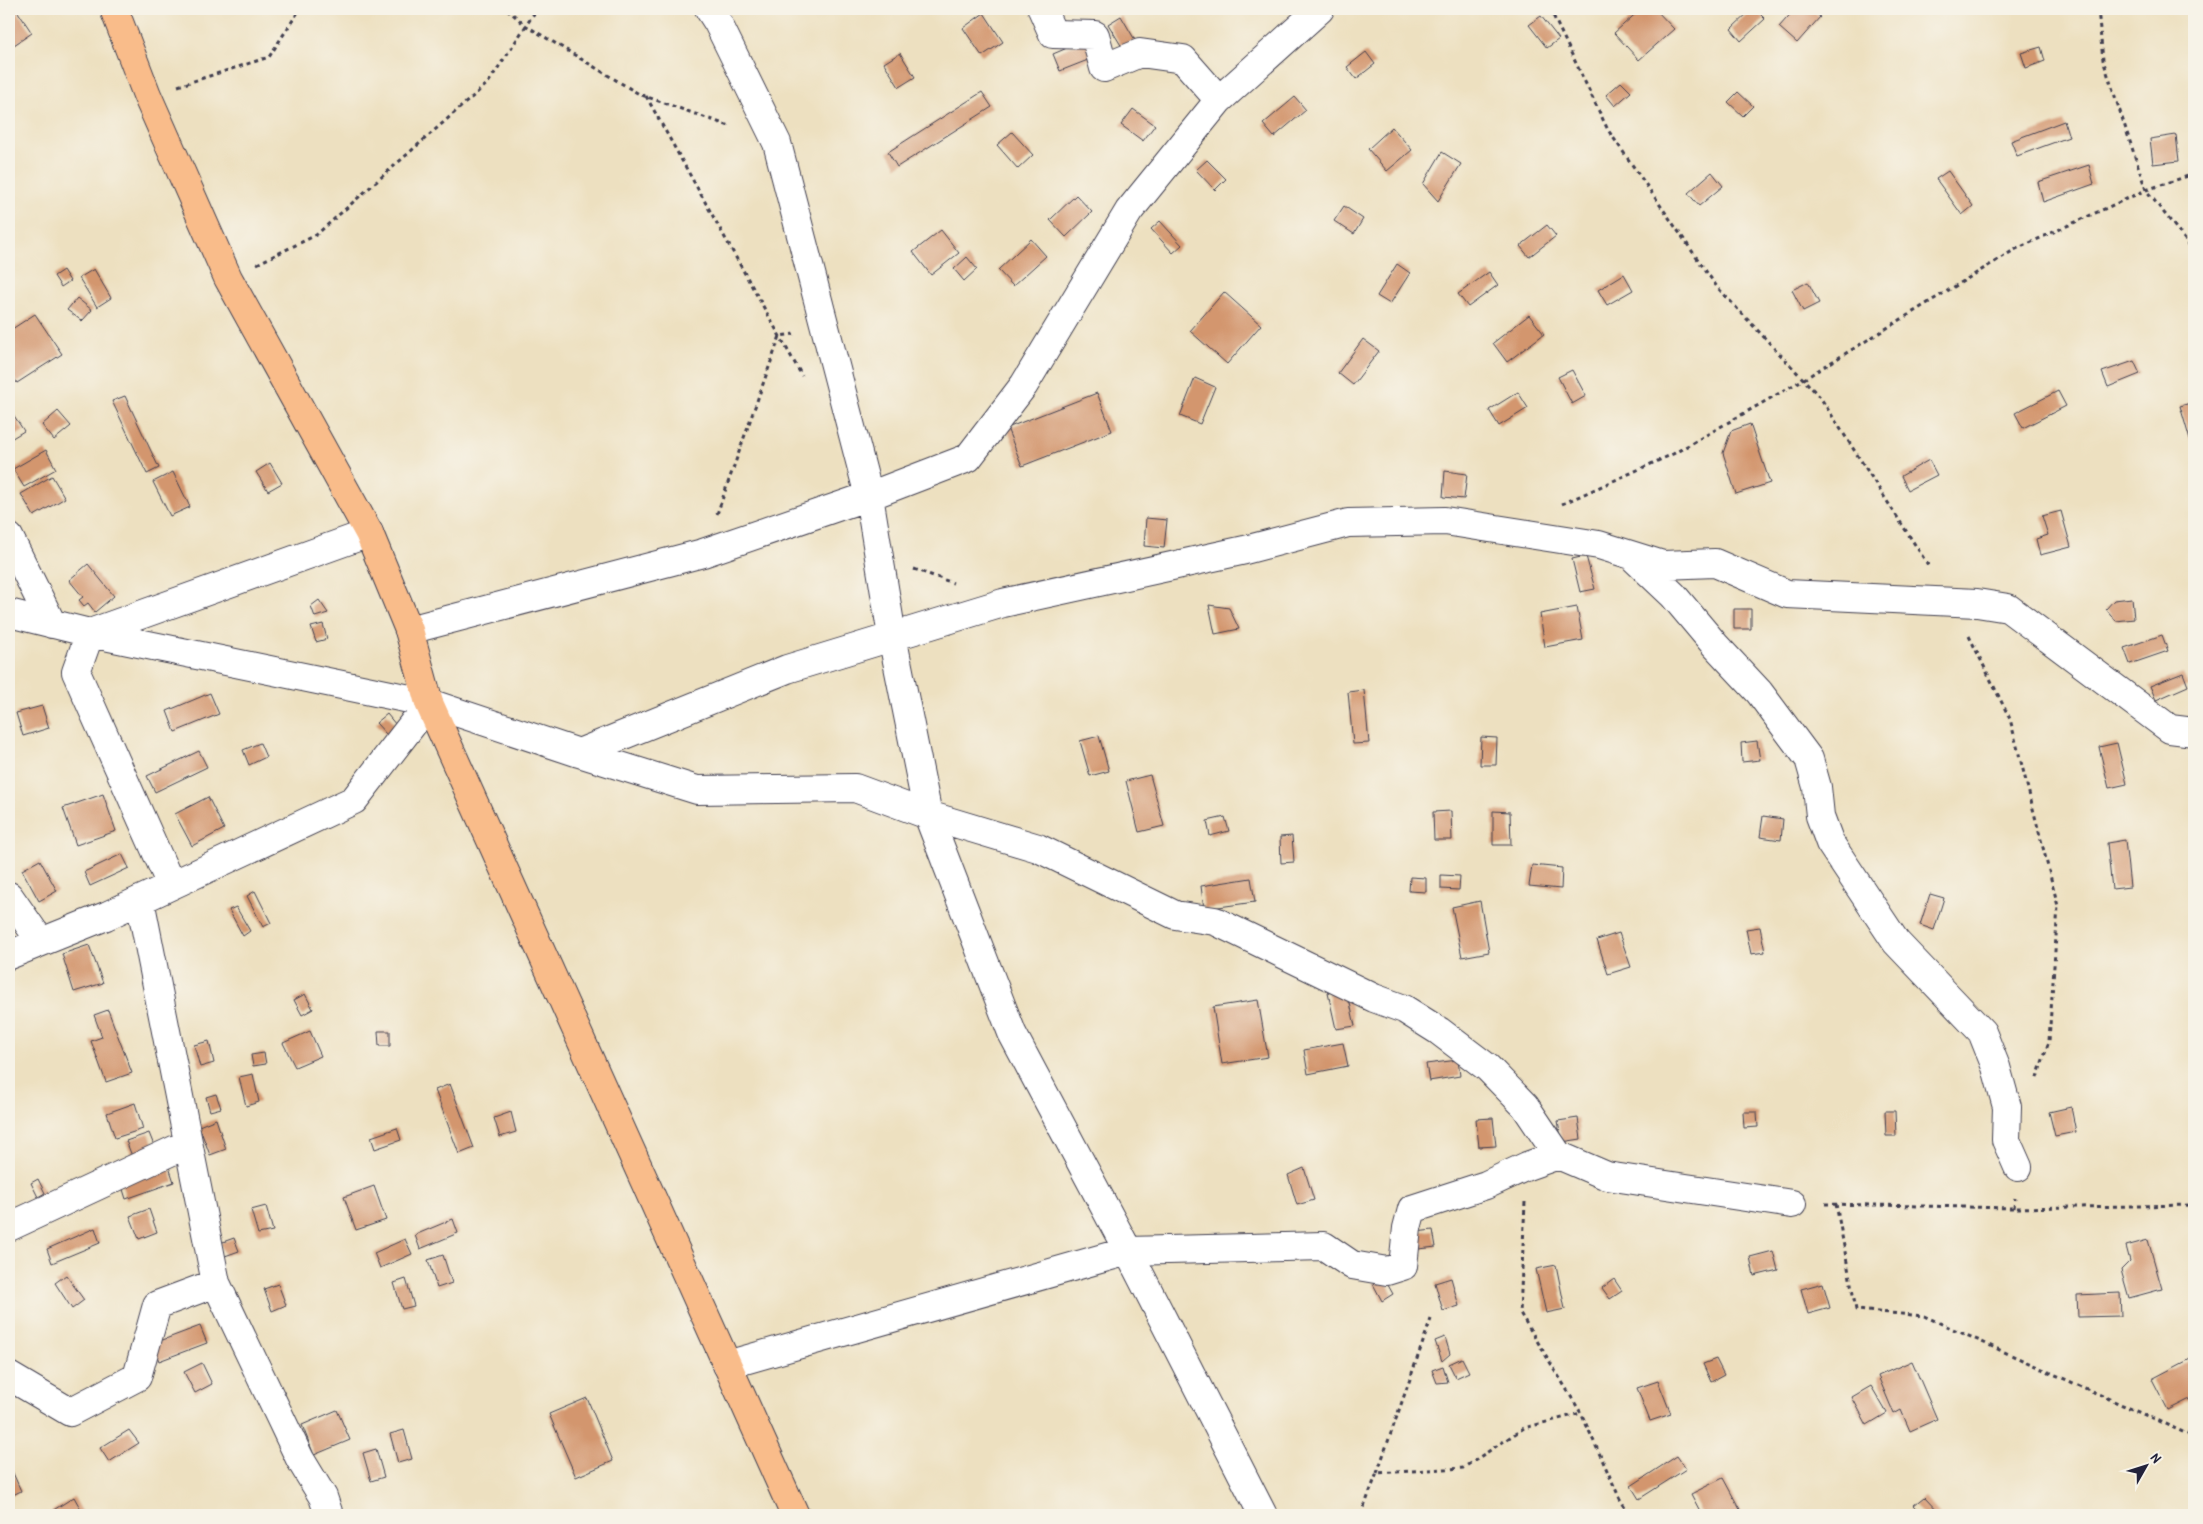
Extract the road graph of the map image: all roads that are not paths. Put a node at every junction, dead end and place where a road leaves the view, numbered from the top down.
1 (114, 9) edge
2 (709, 9) edge
3 (1042, 9) edge
4 (1320, 9) edge
5 (1219, 100) junction
6 (868, 496) junction
7 (369, 533) junction
8 (9, 537) edge
9 (1630, 555) junction
10 (9, 614) edge
11 (52, 624) junction
12 (409, 630) junction
13 (90, 633) junction
14 (892, 636) junction
15 (429, 704) junction
16 (2194, 732) edge
17 (579, 753) junction
18 (928, 815) junction
19 (171, 886) junction
20 (9, 896) edge
21 (140, 900) junction
22 (41, 942) junction
23 (9, 955) edge
24 (187, 1144) junction
25 (1558, 1155) junction
26 (2018, 1167) dead end
27 (1792, 1204) road end
28 (9, 1227) edge
29 (1128, 1251) junction
30 (216, 1283) junction
31 (728, 1365) junction
32 (9, 1376) edge
33 (329, 1515) edge
34 (795, 1515) edge
35 (1263, 1515) edge

1 - 7 highway
2 - 6 street
3 - 5 street
4 - 5 street
5 - 6 street
6 - 12 street
6 - 14 street
7 - 12 highway
7 - 13 street
8 - 11 street
9 - 14 street
9 - 16 street
9 - 26 street
10 - 11 street
11 - 13 street
12 - 15 highway
13 - 15 street
13 - 19 street
14 - 17 street
14 - 18 street
15 - 17 street
15 - 19 street
15 - 31 highway
17 - 18 street
18 - 25 street
18 - 29 street
19 - 21 street
20 - 22 street
21 - 22 street
21 - 24 street
22 - 23 street
24 - 28 street
24 - 30 street
25 - 27 street
25 - 29 street
29 - 31 street
29 - 35 street
30 - 32 street
30 - 33 street
31 - 34 highway

